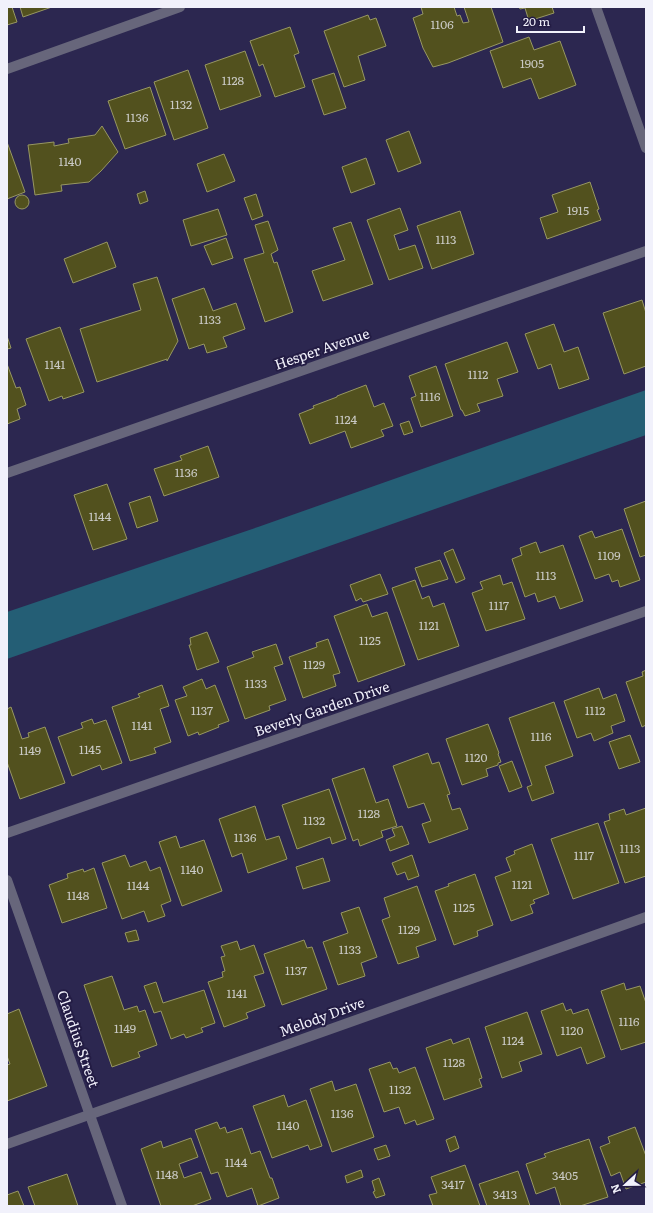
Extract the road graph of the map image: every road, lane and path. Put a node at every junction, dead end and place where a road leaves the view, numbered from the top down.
1 (180, 7) edge
2 (596, 7) edge
3 (7, 69) edge
4 (646, 148) edge
5 (646, 250) edge
6 (7, 473) edge
7 (646, 611) edge
8 (7, 833) edge
9 (7, 880) edge
10 (646, 917) edge
11 (90, 1115) junction
12 (7, 1144) edge
13 (122, 1206) edge

1 - 3 street
2 - 4 street
5 - 6 street, Hesper Avenue
7 - 8 street, Beverly Garden Drive
9 - 11 street, Claudius Street
10 - 11 street, Melody Drive
11 - 12 street, Melody Drive
11 - 13 street, Claudius Street

